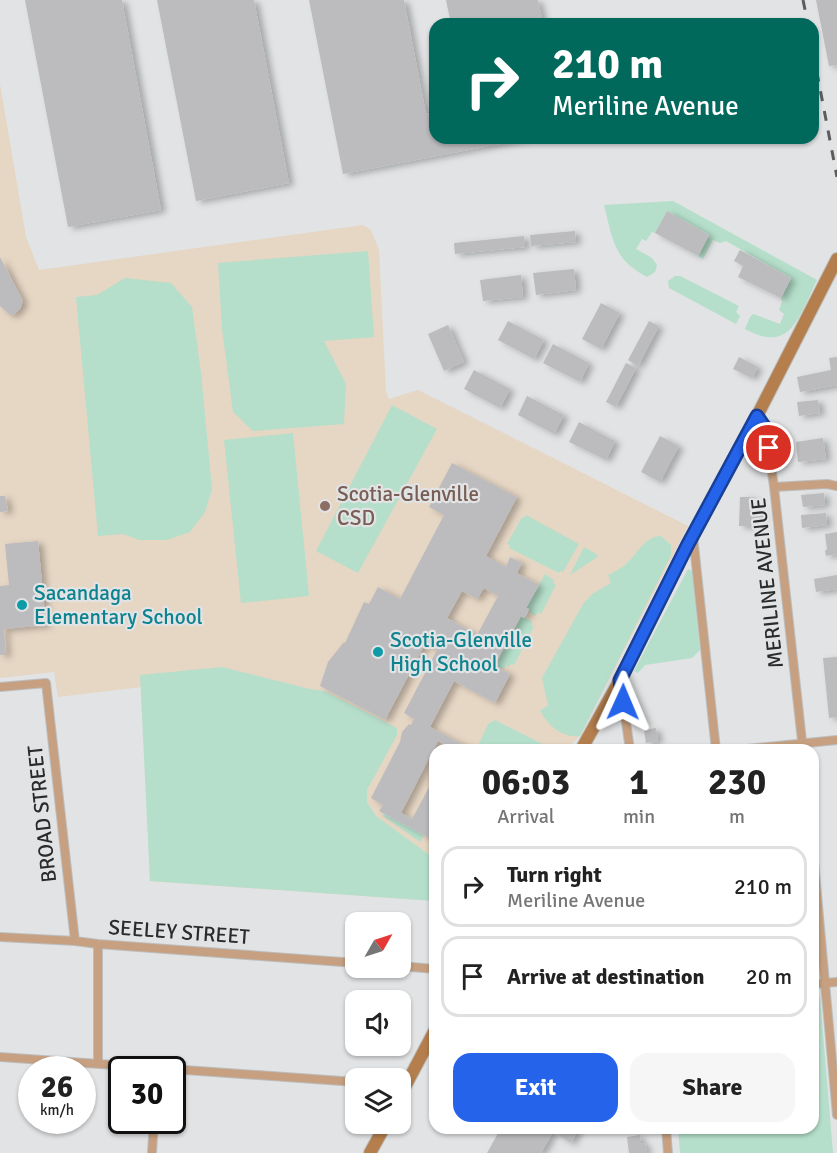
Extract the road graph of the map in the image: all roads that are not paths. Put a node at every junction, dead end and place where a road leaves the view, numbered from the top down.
1 (837, 259) edge
2 (757, 416) junction
3 (837, 486) edge
4 (774, 487) junction
5 (693, 535) junction
6 (620, 680) junction
7 (0, 687) edge
8 (837, 740) edge
9 (584, 744) edge
10 (629, 744) edge
11 (715, 744) edge
12 (803, 744) edge
13 (818, 744) edge
14 (819, 912) edge
15 (0, 937) edge
16 (75, 941) junction
17 (98, 944) junction
18 (345, 962) edge
19 (411, 967) edge
20 (429, 968) edge
21 (837, 982) edge
22 (826, 983) junction
23 (819, 984) edge
24 (429, 1041) edge
25 (0, 1057) edge
26 (98, 1063) junction
27 (108, 1064) edge
28 (186, 1071) edge
29 (411, 1073) edge
30 (345, 1081) edge
31 (837, 1115) edge
32 (153, 1134) edge
33 (380, 1134) edge
34 (666, 1134) edge
35 (152, 1153) edge
36 (370, 1153) edge
37 (668, 1153) edge

1 - 2 main road
2 - 4 street, MERILINE AVENUE
2 - 5 main road
3 - 4 street
4 - 12 street, MERILINE AVENUE
5 - 6 main road
5 - 11 street
6 - 9 main road
6 - 10 street
7 - 16 street, BROAD STREET
8 - 13 street
14 - 22 street
15 - 16 street, SEELEY STREET
16 - 17 street, SEELEY STREET
17 - 18 street, SEELEY STREET
17 - 26 street
19 - 20 street
21 - 22 street
22 - 23 street
22 - 31 street
24 - 29 main road
25 - 26 street
26 - 27 street
28 - 30 street
32 - 35 street
33 - 36 main road
34 - 37 street

